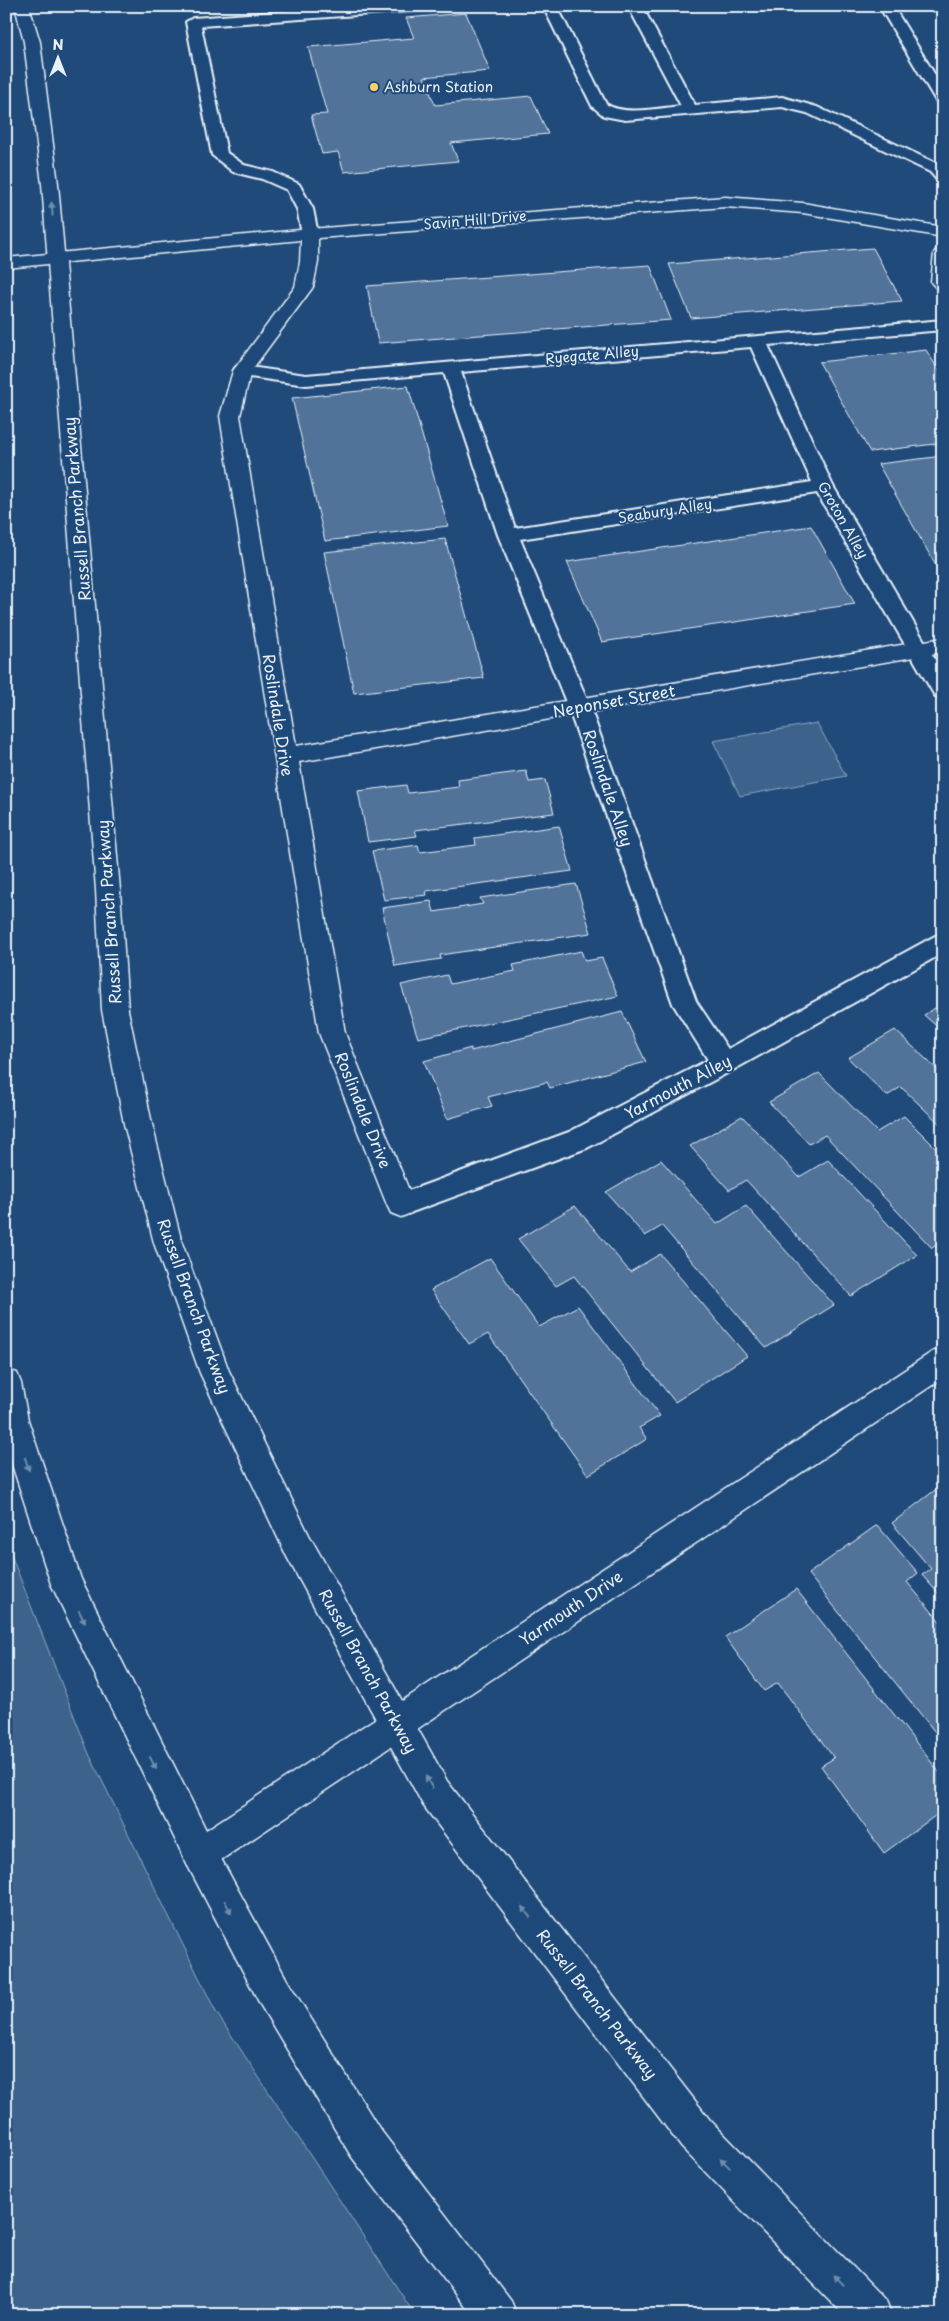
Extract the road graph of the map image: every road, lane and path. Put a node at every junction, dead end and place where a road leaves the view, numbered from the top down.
1 (22, 6) edge
2 (428, 6) edge
3 (550, 6) edge
4 (635, 6) edge
5 (886, 6) edge
6 (943, 101) edge
7 (690, 109) junction
8 (943, 177) edge
9 (943, 232) edge
10 (310, 234) junction
11 (943, 252) edge
12 (56, 258) junction
13 (6, 262) edge
14 (943, 285) edge
15 (943, 326) edge
16 (757, 341) junction
17 (450, 366) junction
18 (242, 371) junction
19 (823, 486) junction
20 (508, 536) junction
21 (943, 645) edge
22 (918, 649) junction
23 (943, 692) edge
24 (579, 707) junction
25 (285, 756) junction
26 (943, 942) edge
27 (724, 1063) junction
28 (401, 1205) joint
29 (943, 1361) edge
30 (6, 1383) edge
31 (397, 1724) junction
32 (200, 1854) junction
33 (497, 2315) edge
34 (872, 2315) edge

12 -> 1 street, Russell Branch Parkway
2 - 10 lane
3 - 7 lane
4 - 7 lane
5 - 6 lane
7 - 8 lane
9 - 10 street, Savin Hill Drive
10 - 12 street, Savin Hill Drive
10 - 18 street, Roslindale Drive
11 - 14 street
12 - 13 street, Savin Hill Drive
12 - 31 street, Russell Branch Parkway
15 - 16 lane, Ryegate Alley
16 - 17 lane, Ryegate Alley
16 - 19 lane, Groton Alley
17 - 18 lane, Ryegate Alley
17 - 20 lane, Roslindale Alley
18 - 25 street, Roslindale Drive
19 - 20 lane, Seabury Alley
19 - 22 lane, Groton Alley
20 - 24 lane, Roslindale Alley
21 - 22 street, Neponset Street
22 - 23 lane, Groton Alley
22 - 24 street, Neponset Street
24 - 25 street, Neponset Street
24 - 27 lane, Roslindale Alley
25 - 28 street, Roslindale Drive
26 - 27 lane, Yarmouth Alley
27 - 28 lane, Yarmouth Alley
29 - 31 street, Yarmouth Drive
30 -> 32 street
31 - 32 street, Yarmouth Drive
34 -> 31 street, Russell Branch Parkway
32 -> 33 street

